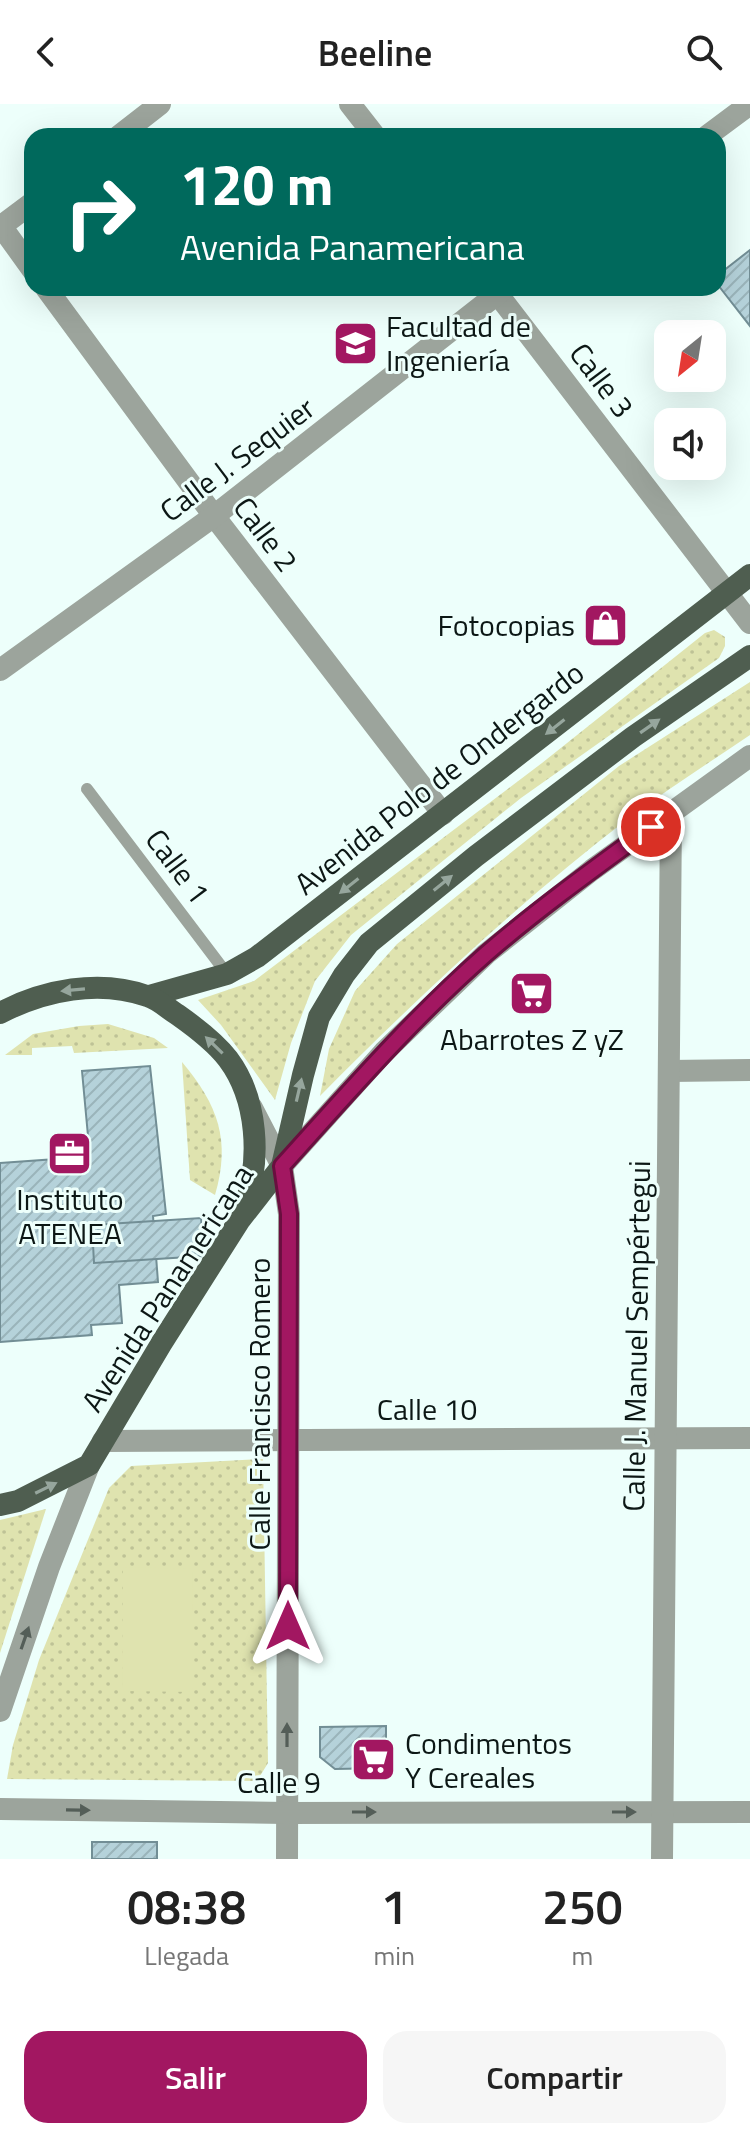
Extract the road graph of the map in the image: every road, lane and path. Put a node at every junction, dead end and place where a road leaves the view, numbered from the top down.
1 (160, 104) edge
2 (350, 104) edge
3 (750, 104) edge
4 (129, 128) edge
5 (369, 128) edge
6 (718, 128) edge
7 (24, 209) edge
8 (0, 227) edge
9 (24, 258) edge
10 (52, 296) edge
11 (491, 296) edge
12 (504, 296) edge
13 (214, 516) junction
14 (750, 575) edge
15 (727, 593) junction
16 (750, 623) edge
17 (750, 656) edge
18 (0, 670) edge
19 (750, 756) edge
20 (87, 789) dead end
21 (671, 813) junction
22 (443, 814) junction
23 (227, 974) junction
24 (149, 996) junction
25 (0, 1013) edge
26 (750, 1070) edge
27 (669, 1071) junction
28 (249, 1101) junction
29 (282, 1166) junction
30 (239, 1221) junction
31 (665, 1438) junction
32 (750, 1438) edge
33 (290, 1440) junction
34 (103, 1441) junction
35 (89, 1465) junction
36 (0, 1505) edge
37 (0, 1711) edge
38 (0, 1809) edge
39 (662, 1812) junction
40 (750, 1812) edge
41 (286, 1813) junction
42 (287, 1859) edge
43 (662, 1859) edge

1 - 4 street
2 - 5 street
3 - 6 street
7 - 8 street
8 - 9 street
10 - 13 street, Calle 2
11 - 13 street, Calle J. Sequier
12 - 15 street, Calle 3
13 - 18 street, Calle J. Sequier
13 - 22 street, Calle 2
14 - 15 main road, Avenida Polo de Ondergardo
15 - 16 street, Calle 3
15 -> 22 main road, Avenida Polo de Ondergardo
29 -> 17 main road
19 - 21 street, Avenida Panamericana
20 - 23 lane, Calle 1
21 - 27 street, Calle J. Manuel Sempértegui
21 - 29 street, Avenida Panamericana
22 -> 23 main road, Avenida Polo de Ondergardo
23 - 24 main road, Avenida Polo de Ondergardo
24 -> 25 main road
28 -> 24 main road
26 - 27 street
27 - 31 street, Calle J. Manuel Sempértegui
28 - 29 street, Calle Francisco Romero
28 - 30 main road
29 - 30 main road, Avenida Panamericana
29 - 33 street, Calle Francisco Romero
30 - 34 main road, Avenida Panamericana
31 - 32 street, Calle 10
31 - 33 street, Calle 10
31 - 39 street, Calle J. Manuel Sempértegui
33 - 34 street, Calle 10
41 -> 33 street, Calle Francisco Romero
34 - 35 main road, Avenida Panamericana
36 -> 35 main road
37 -> 35 street, Avenida Panamericana
38 -> 41 street, Calle 9
39 - 40 street, Calle 9
41 -> 39 street, Calle 9
39 - 43 street, Calle J. Manuel Sempértegui
41 - 42 street, Calle Francisco Romero

